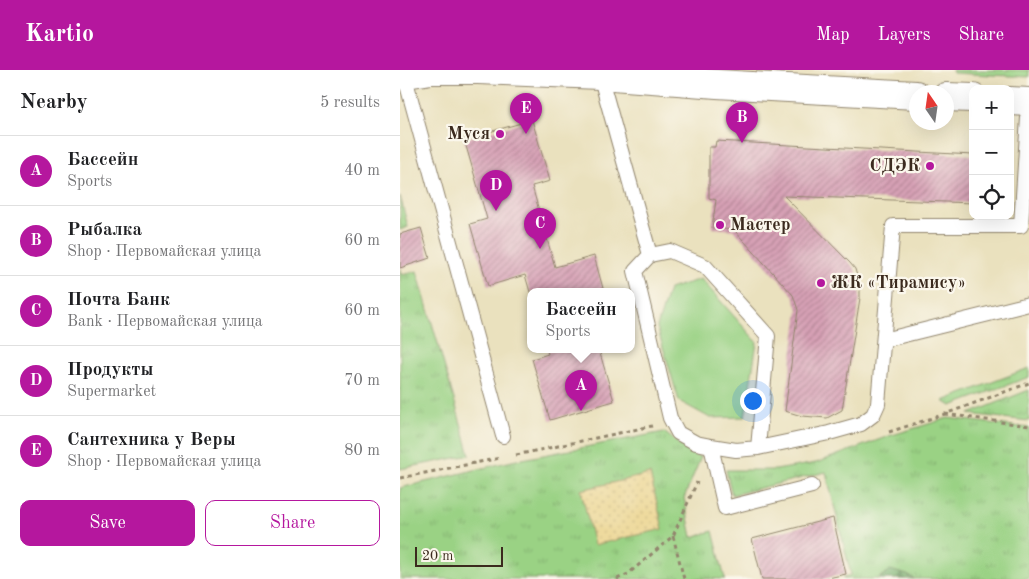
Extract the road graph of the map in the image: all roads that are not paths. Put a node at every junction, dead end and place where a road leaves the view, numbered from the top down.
1 (402, 74) edge
2 (600, 75) junction
3 (664, 75) edge
4 (909, 94) edge
5 (954, 97) edge
6 (969, 98) edge
7 (1014, 101) edge
8 (1029, 102) edge
9 (1027, 171) edge
10 (650, 255) junction
11 (1029, 304) edge
12 (884, 340) junction
13 (503, 436) dead end
14 (710, 446) junction
15 (758, 448) junction
16 (812, 486) dead end

1 - 2 street
1 - 13 lane
2 - 3 street
2 - 10 lane
3 - 4 street
5 - 6 street
7 - 8 street
8 - 9 lane
9 - 12 lane
10 - 14 lane
10 - 15 lane
11 - 12 lane
12 - 15 lane
14 - 15 lane
14 - 16 lane

